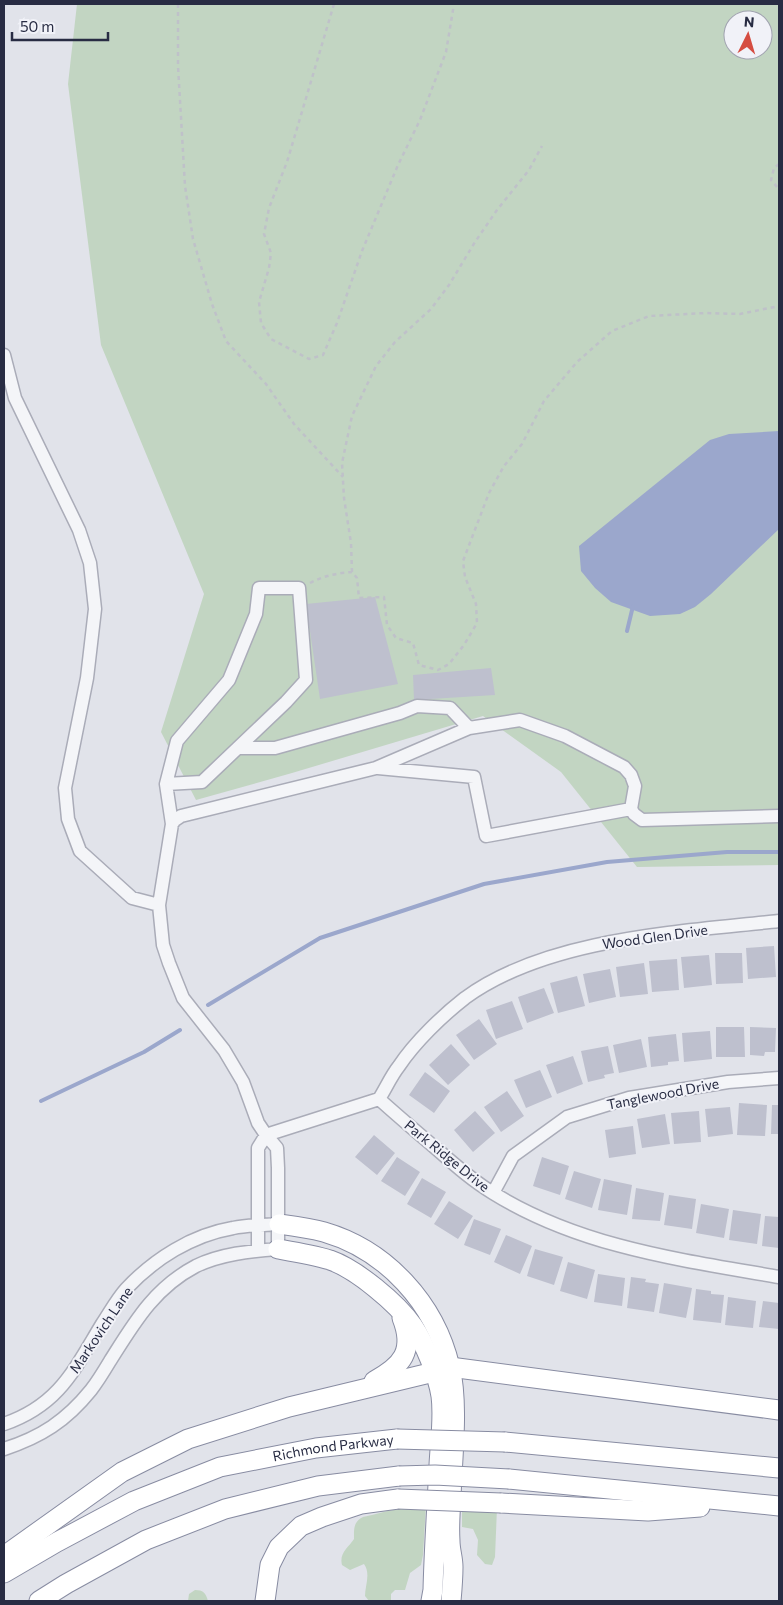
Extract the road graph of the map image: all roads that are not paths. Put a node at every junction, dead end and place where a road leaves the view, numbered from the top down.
1 (4, 355) edge
2 (469, 728) junction
3 (238, 748) junction
4 (376, 768) junction
5 (166, 784) junction
6 (632, 809) junction
7 (779, 816) edge
8 (172, 824) junction
9 (159, 906) junction
10 (779, 921) edge
11 (779, 1078) edge
12 (379, 1098) junction
13 (266, 1135) junction
14 (493, 1193) junction
15 (279, 1224) junction
16 (258, 1226) junction
17 (278, 1249) junction
18 (258, 1250) junction
19 (779, 1277) edge
20 (398, 1310) junction
21 (442, 1370) junction
22 (346, 1393) junction
23 (779, 1410) edge
24 (4, 1424) edge
25 (4, 1449) edge
26 (779, 1468) edge
27 (748, 1502) junction
28 (779, 1506) edge
29 (4, 1556) edge
30 (4, 1573) edge
31 (39, 1601) edge
32 (265, 1601) edge
33 (431, 1601) edge
34 (451, 1601) edge

1 - 9 street
2 - 3 street
2 - 4 street
2 - 6 street
3 - 5 street
3 - 5 street
4 - 6 street
4 - 8 street
5 - 8 street
6 - 7 street
8 - 9 street
9 - 13 street
10 - 12 street, Wood Glen Drive
11 - 14 street, Tanglewood Drive
12 - 13 street
12 - 14 street, Park Ridge Drive
13 - 15 street
13 - 16 street
14 - 19 street, Park Ridge Drive
15 - 16 street, Markovich Lane
15 - 17 street
15 - 21 highway
16 - 18 street
16 - 24 street, Markovich Lane
17 - 18 street, Markovich Lane
17 - 20 highway
18 - 25 street, Markovich Lane
20 - 21 highway
20 - 22 highway
21 - 22 highway
21 - 23 highway
21 - 33 highway
21 - 34 highway
22 - 29 highway
26 - 30 highway, Richmond Parkway, bridge
27 - 28 highway
27 - 31 highway, bridge
27 - 32 highway, bridge

